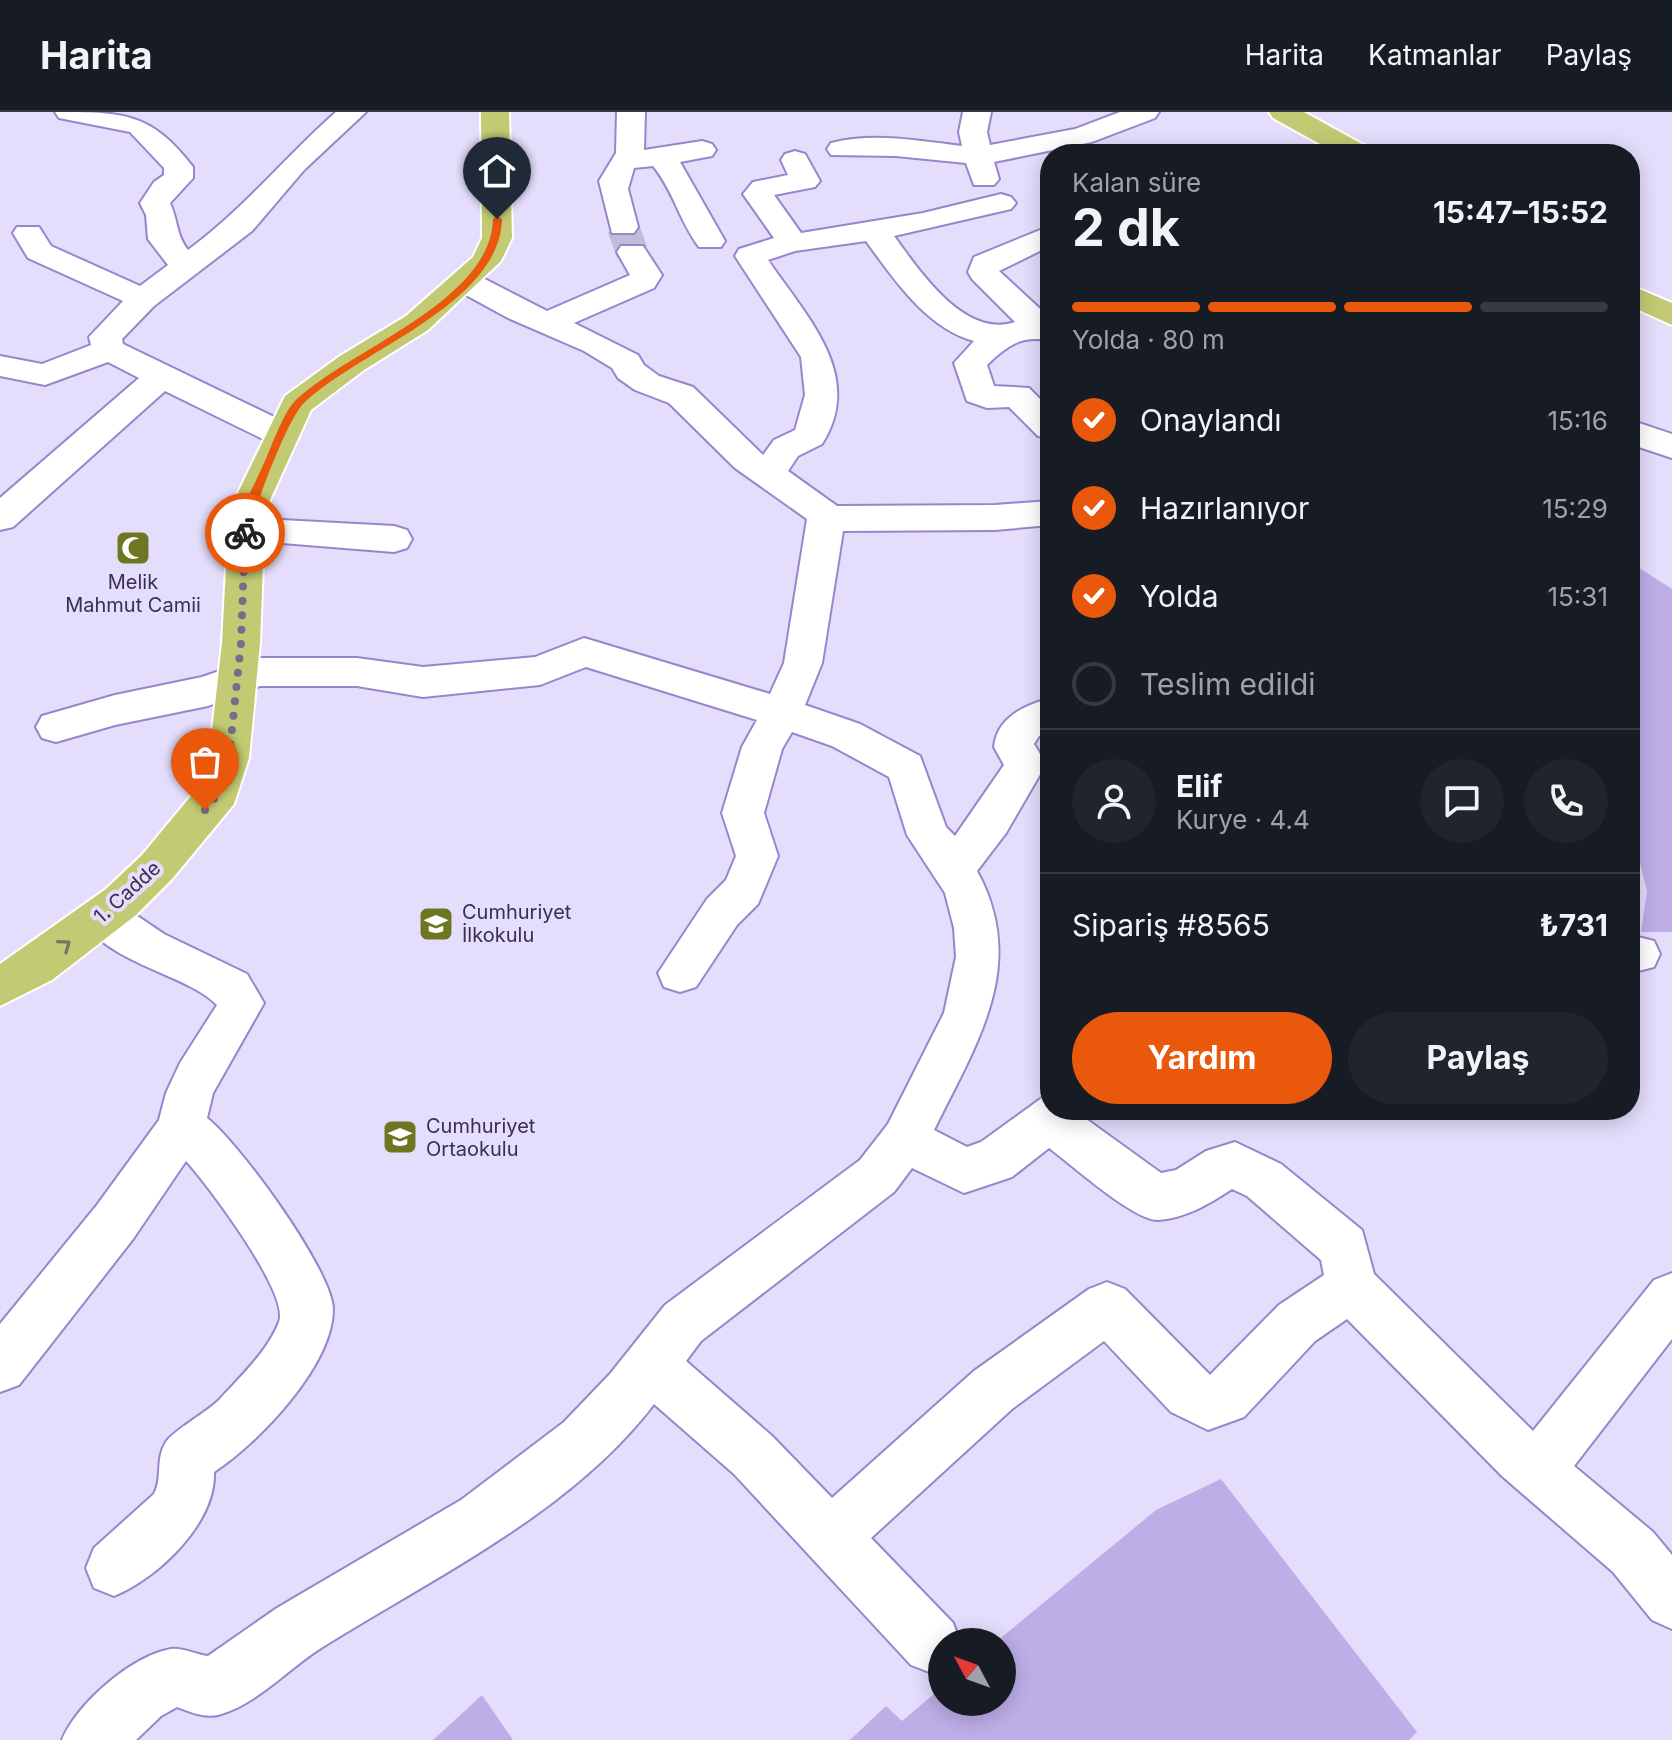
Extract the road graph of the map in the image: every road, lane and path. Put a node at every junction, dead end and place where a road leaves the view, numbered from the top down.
1 (69, 112) edge
2 (352, 112) edge
3 (495, 112) edge
4 (631, 112) edge
5 (977, 112) edge
6 (1145, 112) edge
7 (1283, 112) edge
8 (1312, 112) edge
9 (1045, 144) edge
10 (1341, 144) edge
11 (1369, 144) edge
12 (1040, 145) edge
13 (841, 149) dead end
14 (702, 150) dead end
15 (660, 156) junction
16 (980, 158) junction
17 (1040, 159) edge
18 (795, 160) dead end
19 (623, 162) junction
20 (1001, 203) junction
21 (1040, 227) edge
22 (874, 231) junction
23 (20, 238) edge
24 (1040, 238) edge
25 (710, 241) dead end
26 (792, 242) junction
27 (186, 267) junction
28 (466, 282) junction
29 (1640, 284) edge
30 (143, 299) junction
31 (1640, 299) edge
32 (1672, 299) edge
33 (1672, 315) edge
34 (549, 322) junction
35 (1040, 327) edge
36 (1040, 329) edge
37 (998, 336) junction
38 (109, 350) junction
39 (0, 366) edge
40 (163, 375) junction
41 (1040, 418) edge
42 (281, 434) junction
43 (1640, 435) edge
44 (1672, 447) edge
45 (768, 474) junction
46 (1040, 514) edge
47 (0, 518) edge
48 (827, 519) junction
49 (245, 530) junction
50 (394, 539) dead end
51 (237, 680) junction
52 (782, 714) junction
53 (1040, 718) edge
54 (56, 727) dead end
55 (1038, 769) edge
56 (954, 869) junction
57 (103, 916) junction
58 (680, 973) dead end
59 (0, 987) edge
60 (1047, 1120) edge
61 (1062, 1120) edge
62 (182, 1127) junction
63 (905, 1140) junction
64 (1351, 1287) junction
65 (1672, 1298) edge
66 (650, 1365) junction
67 (0, 1366) edge
68 (1537, 1470) junction
69 (829, 1539) junction
70 (114, 1568) dead end
71 (1672, 1600) edge
72 (928, 1640) edge
73 (92, 1740) edge

1 - 27 street
2 - 27 street
3 - 28 main road, 1. Cadde
4 - 19 street
5 - 16 street
6 - 9 street
7 - 10 main road
8 - 11 main road
12 - 16 street
13 - 16 street
14 - 15 street
15 - 19 street
15 - 25 street
16 - 17 street
16 - 20 street
18 - 26 street
19 - 34 street
20 - 21 street
20 - 22 street
22 - 26 street
22 - 37 street
23 - 30 street
24 - 35 street
26 - 45 street
27 - 30 street
28 - 34 street
28 - 42 main road, 1. Cadde
29 - 32 main road
30 - 38 street
31 - 33 main road
34 - 45 street
36 - 37 street
37 - 41 street
38 - 39 street
38 - 40 street
40 - 42 street
40 - 47 street
42 - 49 main road, 1. Cadde
43 - 44 street
45 - 48 street
46 - 48 street
48 - 52 street
49 - 50 street
49 - 51 main road, 1. Cadde
51 - 52 street
51 - 54 street
51 - 57 main road, 1. Cadde
52 - 56 street
52 - 58 street
53 - 55 street
55 - 56 street
56 - 63 street
59 -> 57 main road, 1. Cadde
57 - 62 street
60 - 63 street
61 - 64 street
62 - 67 street
62 - 70 street
63 - 66 street
64 - 68 street
64 - 69 street
65 - 68 street
66 - 69 street
66 - 73 street
68 - 71 street
69 - 72 street

